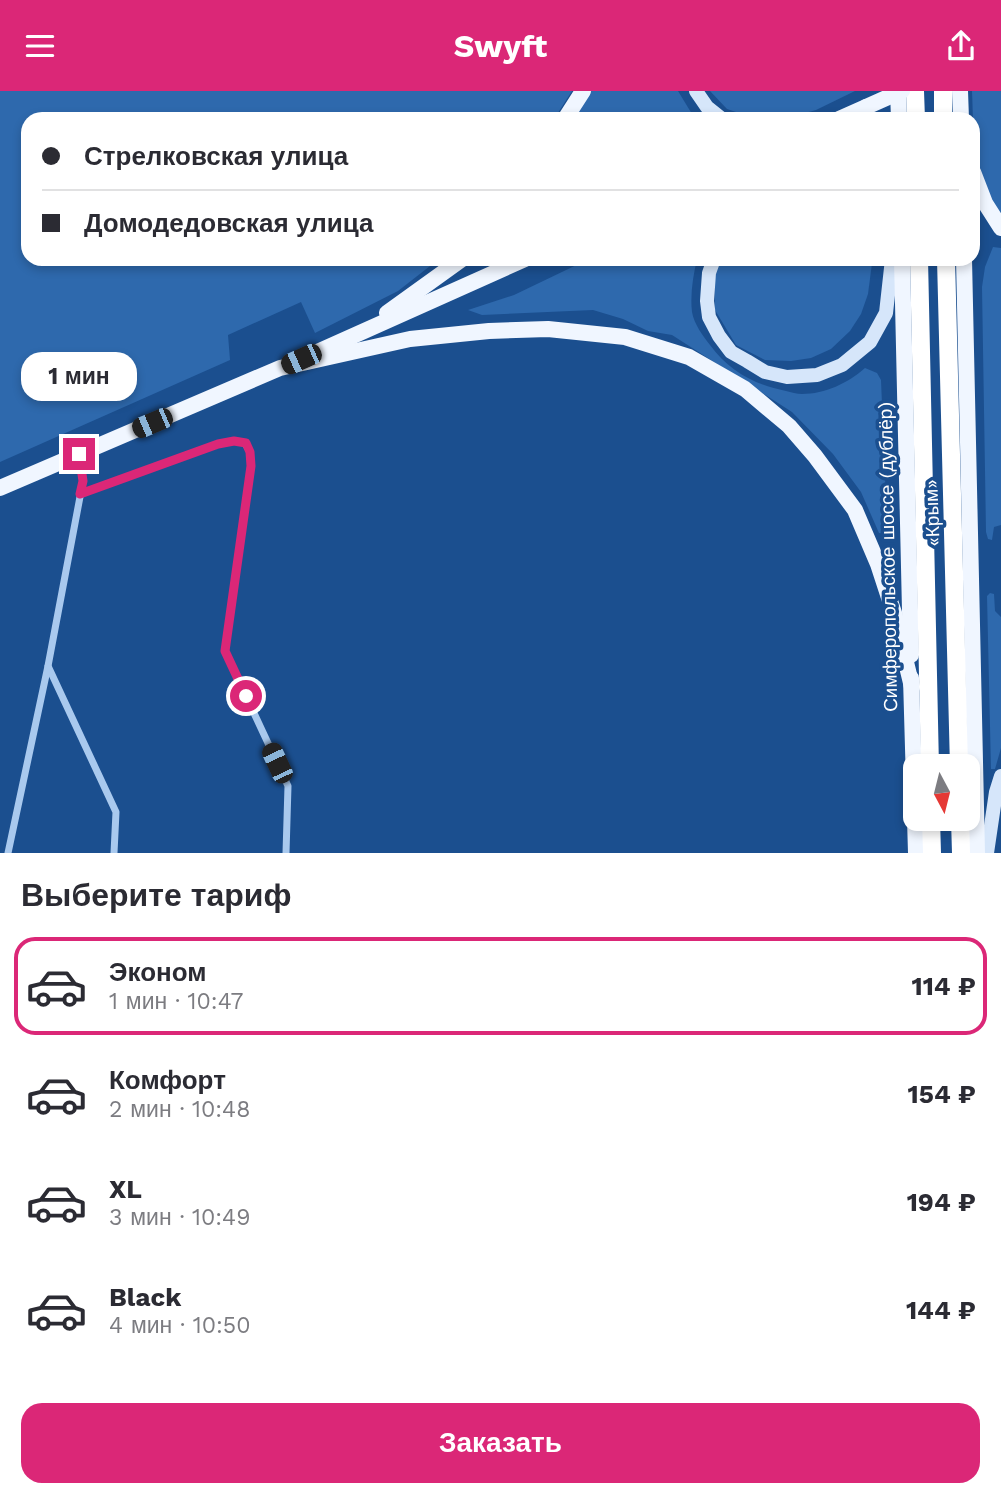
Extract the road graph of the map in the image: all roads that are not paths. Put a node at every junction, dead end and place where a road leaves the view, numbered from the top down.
1 (583, 91) edge
2 (696, 91) edge
3 (900, 91) edge
4 (915, 91) edge
5 (943, 91) edge
6 (960, 91) edge
7 (570, 112) edge
8 (714, 112) edge
9 (855, 112) edge
10 (899, 112) edge
11 (916, 112) edge
12 (943, 112) edge
13 (962, 112) edge
14 (980, 190) edge
15 (1001, 228) edge
16 (452, 266) edge
17 (508, 266) edge
18 (712, 266) edge
19 (891, 266) edge
20 (902, 266) edge
21 (919, 266) edge
22 (946, 266) edge
23 (964, 266) edge
24 (362, 332) junction
25 (280, 368) junction
26 (79, 454) junction
27 (0, 488) edge
28 (80, 494) junction
29 (48, 666) junction
30 (912, 687) junction
31 (930, 754) edge
32 (959, 754) edge
33 (1001, 776) edge
34 (931, 831) edge
35 (960, 831) edge
36 (8, 853) edge
37 (114, 853) edge
38 (286, 853) edge
39 (916, 853) edge
40 (932, 853) edge
41 (961, 853) edge
42 (978, 853) edge
43 (987, 853) edge

1 - 7 main road
2 - 8 main road
3 - 9 main road, bridge
3 - 10 main road
4 - 11 highway
5 - 12 highway
6 - 13 main road
14 - 15 main road
16 - 24 main road
17 - 24 main road
18 - 19 main road
20 - 30 main road, Симферопольское шоссе (дублёр)
21 - 31 highway, «Крым»
22 - 32 highway, «Крым»
23 - 42 main road
24 - 25 main road
25 - 26 main road
25 - 30 main road
26 - 27 main road
26 - 28 street
28 - 29 street
28 - 38 street
29 - 36 street
29 - 37 street
30 - 39 main road, Симферопольское шоссе (дублёр)
33 - 43 main road
34 - 40 highway
35 - 41 highway

